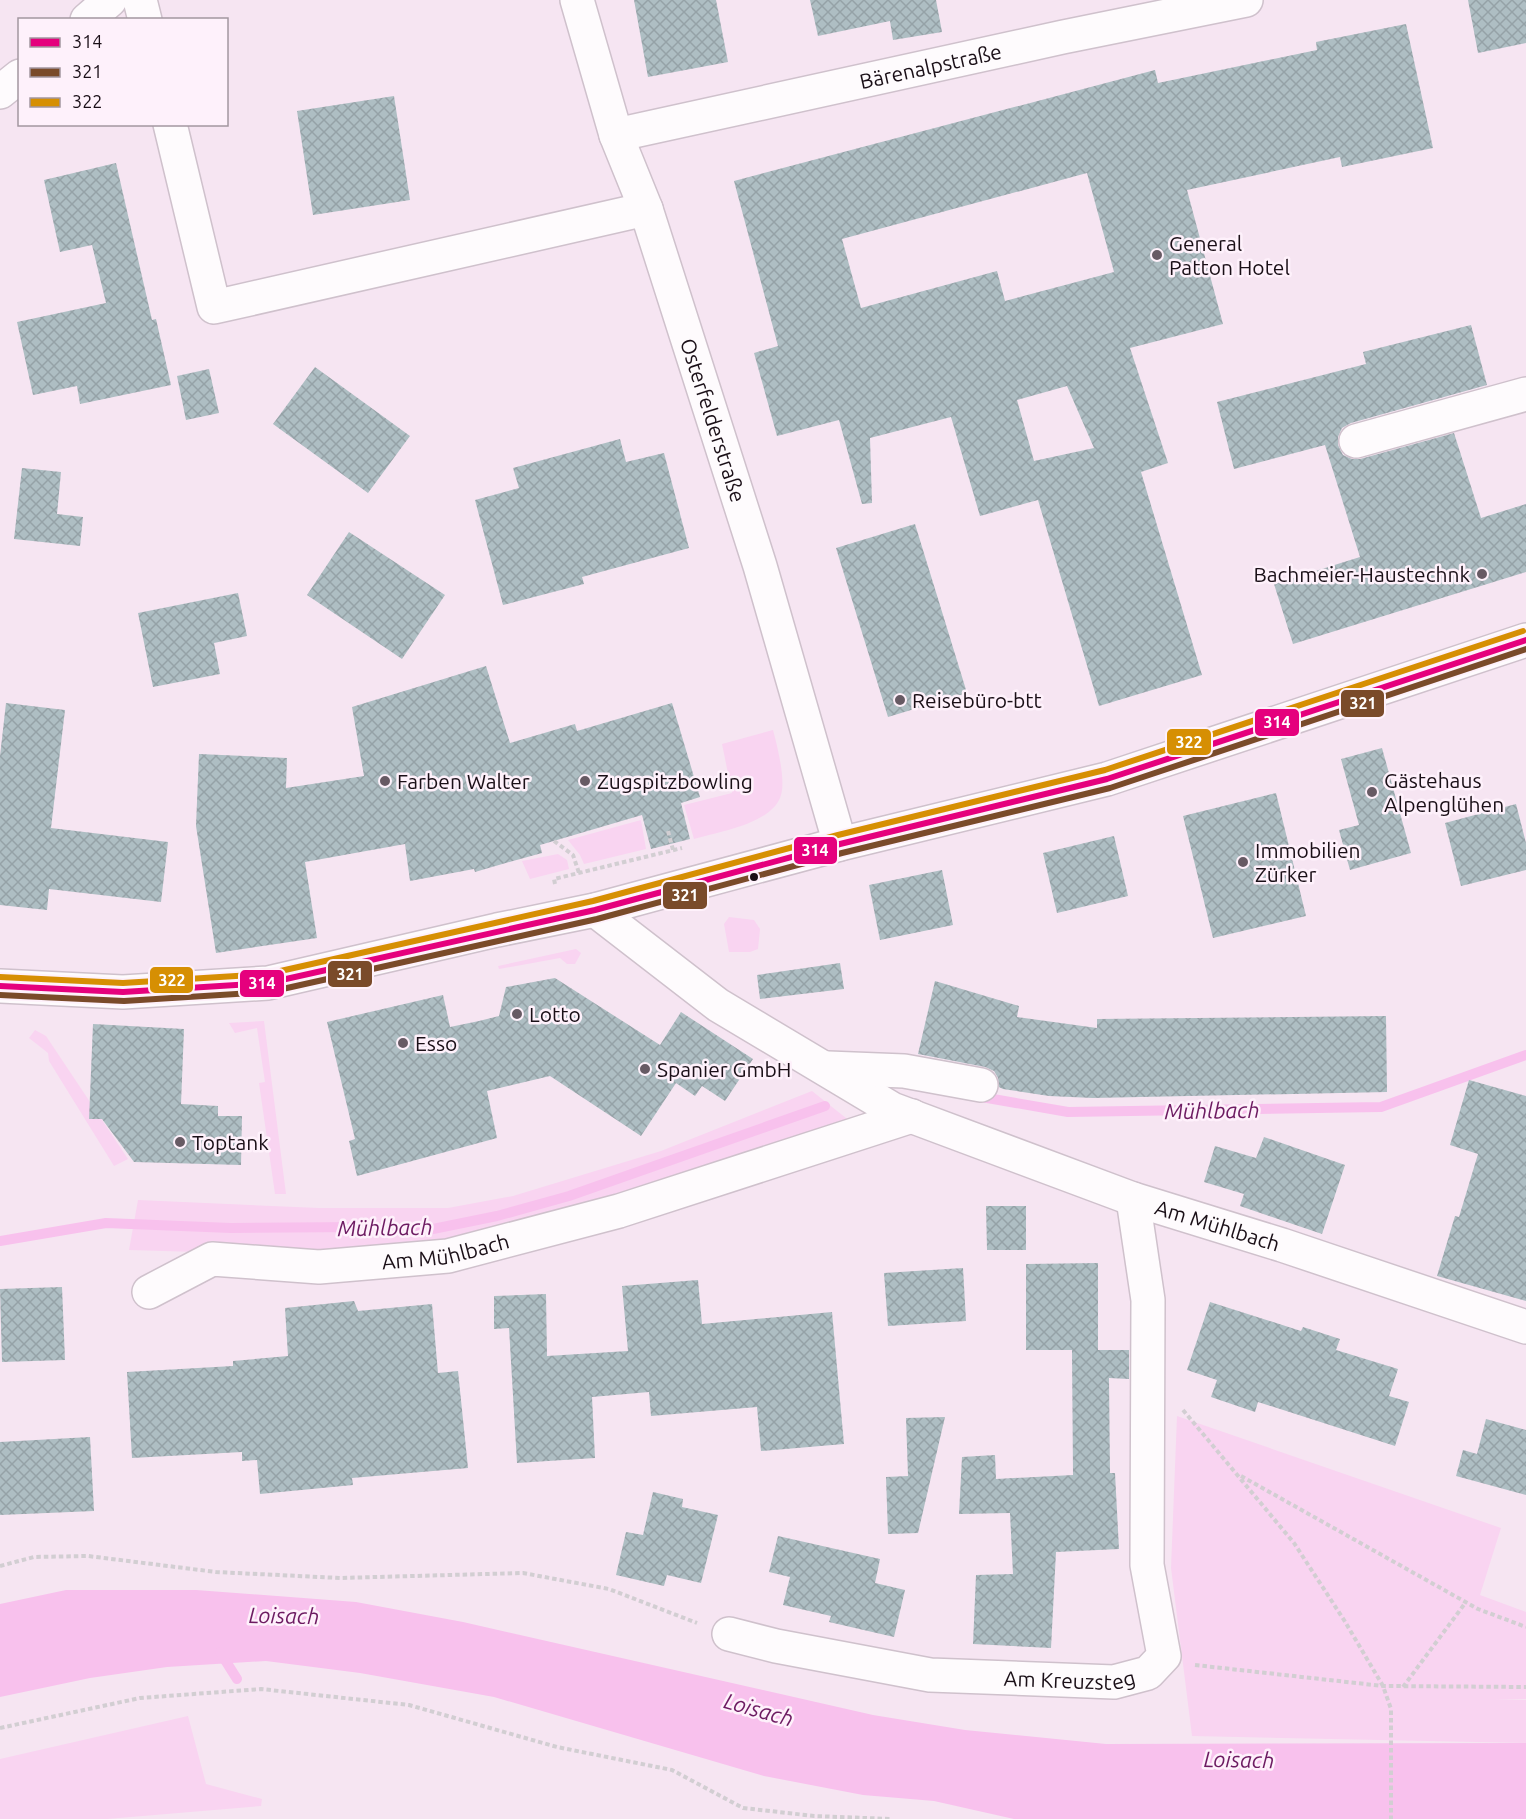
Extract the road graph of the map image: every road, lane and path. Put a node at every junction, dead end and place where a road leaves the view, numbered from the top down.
1 (110, 0) edge
2 (140, 0) edge
3 (577, 0) edge
4 (1246, 0) edge
5 (89, 18) edge
6 (144, 18) edge
7 (18, 78) edge
8 (0, 92) edge
9 (170, 126) edge
10 (616, 135) junction
11 (646, 209) junction
12 (1526, 393) edge
13 (1356, 441) dead end
14 (1526, 640) edge
15 (668, 831) dead end
16 (554, 841) dead end
17 (840, 844) junction
18 (673, 850) dead end
19 (579, 873) dead end
20 (595, 910) junction
21 (0, 986) edge
22 (831, 1071) junction
23 (981, 1085) dead end
24 (902, 1112) junction
25 (1133, 1199) junction
26 (149, 1292) dead end
27 (1526, 1328) edge
28 (1148, 1376) junction
29 (1237, 1475) junction
30 (0, 1566) edge
31 (1466, 1602) junction
32 (1526, 1627) edge
33 (729, 1634) joint
34 (1164, 1656) junction
35 (1383, 1686) junction
36 (1526, 1687) edge
37 (1402, 1688) junction
38 (0, 1728) edge
39 (891, 1819) edge
40 (1391, 1819) edge

1 - 5 street
2 - 6 street
3 - 10 street, Osterfelderstraße
4 - 10 street, Bärenalpstraße
7 - 8 street
9 - 11 street
10 - 11 street, Osterfelderstraße
11 - 17 street, Osterfelderstraße
12 - 13 street
14 - 17 street
15 - 18 path
16 - 19 path
17 - 20 street
20 - 21 street
20 - 22 street, Am Mühlbach
22 - 23 street
22 - 24 street, Am Mühlbach
24 - 25 street, Am Mühlbach
24 - 26 street, Am Mühlbach
25 - 27 street, Am Mühlbach
25 - 28 street, Am Kreuzsteg
28 - 29 path
28 - 34 street, Am Kreuzsteg
29 - 31 path
29 - 35 path
30 - 33 path
31 - 32 path
31 - 37 path
33 - 34 street, Am Kreuzsteg
34 - 35 path
35 - 37 path
35 - 40 path
36 - 37 path
38 - 39 path

